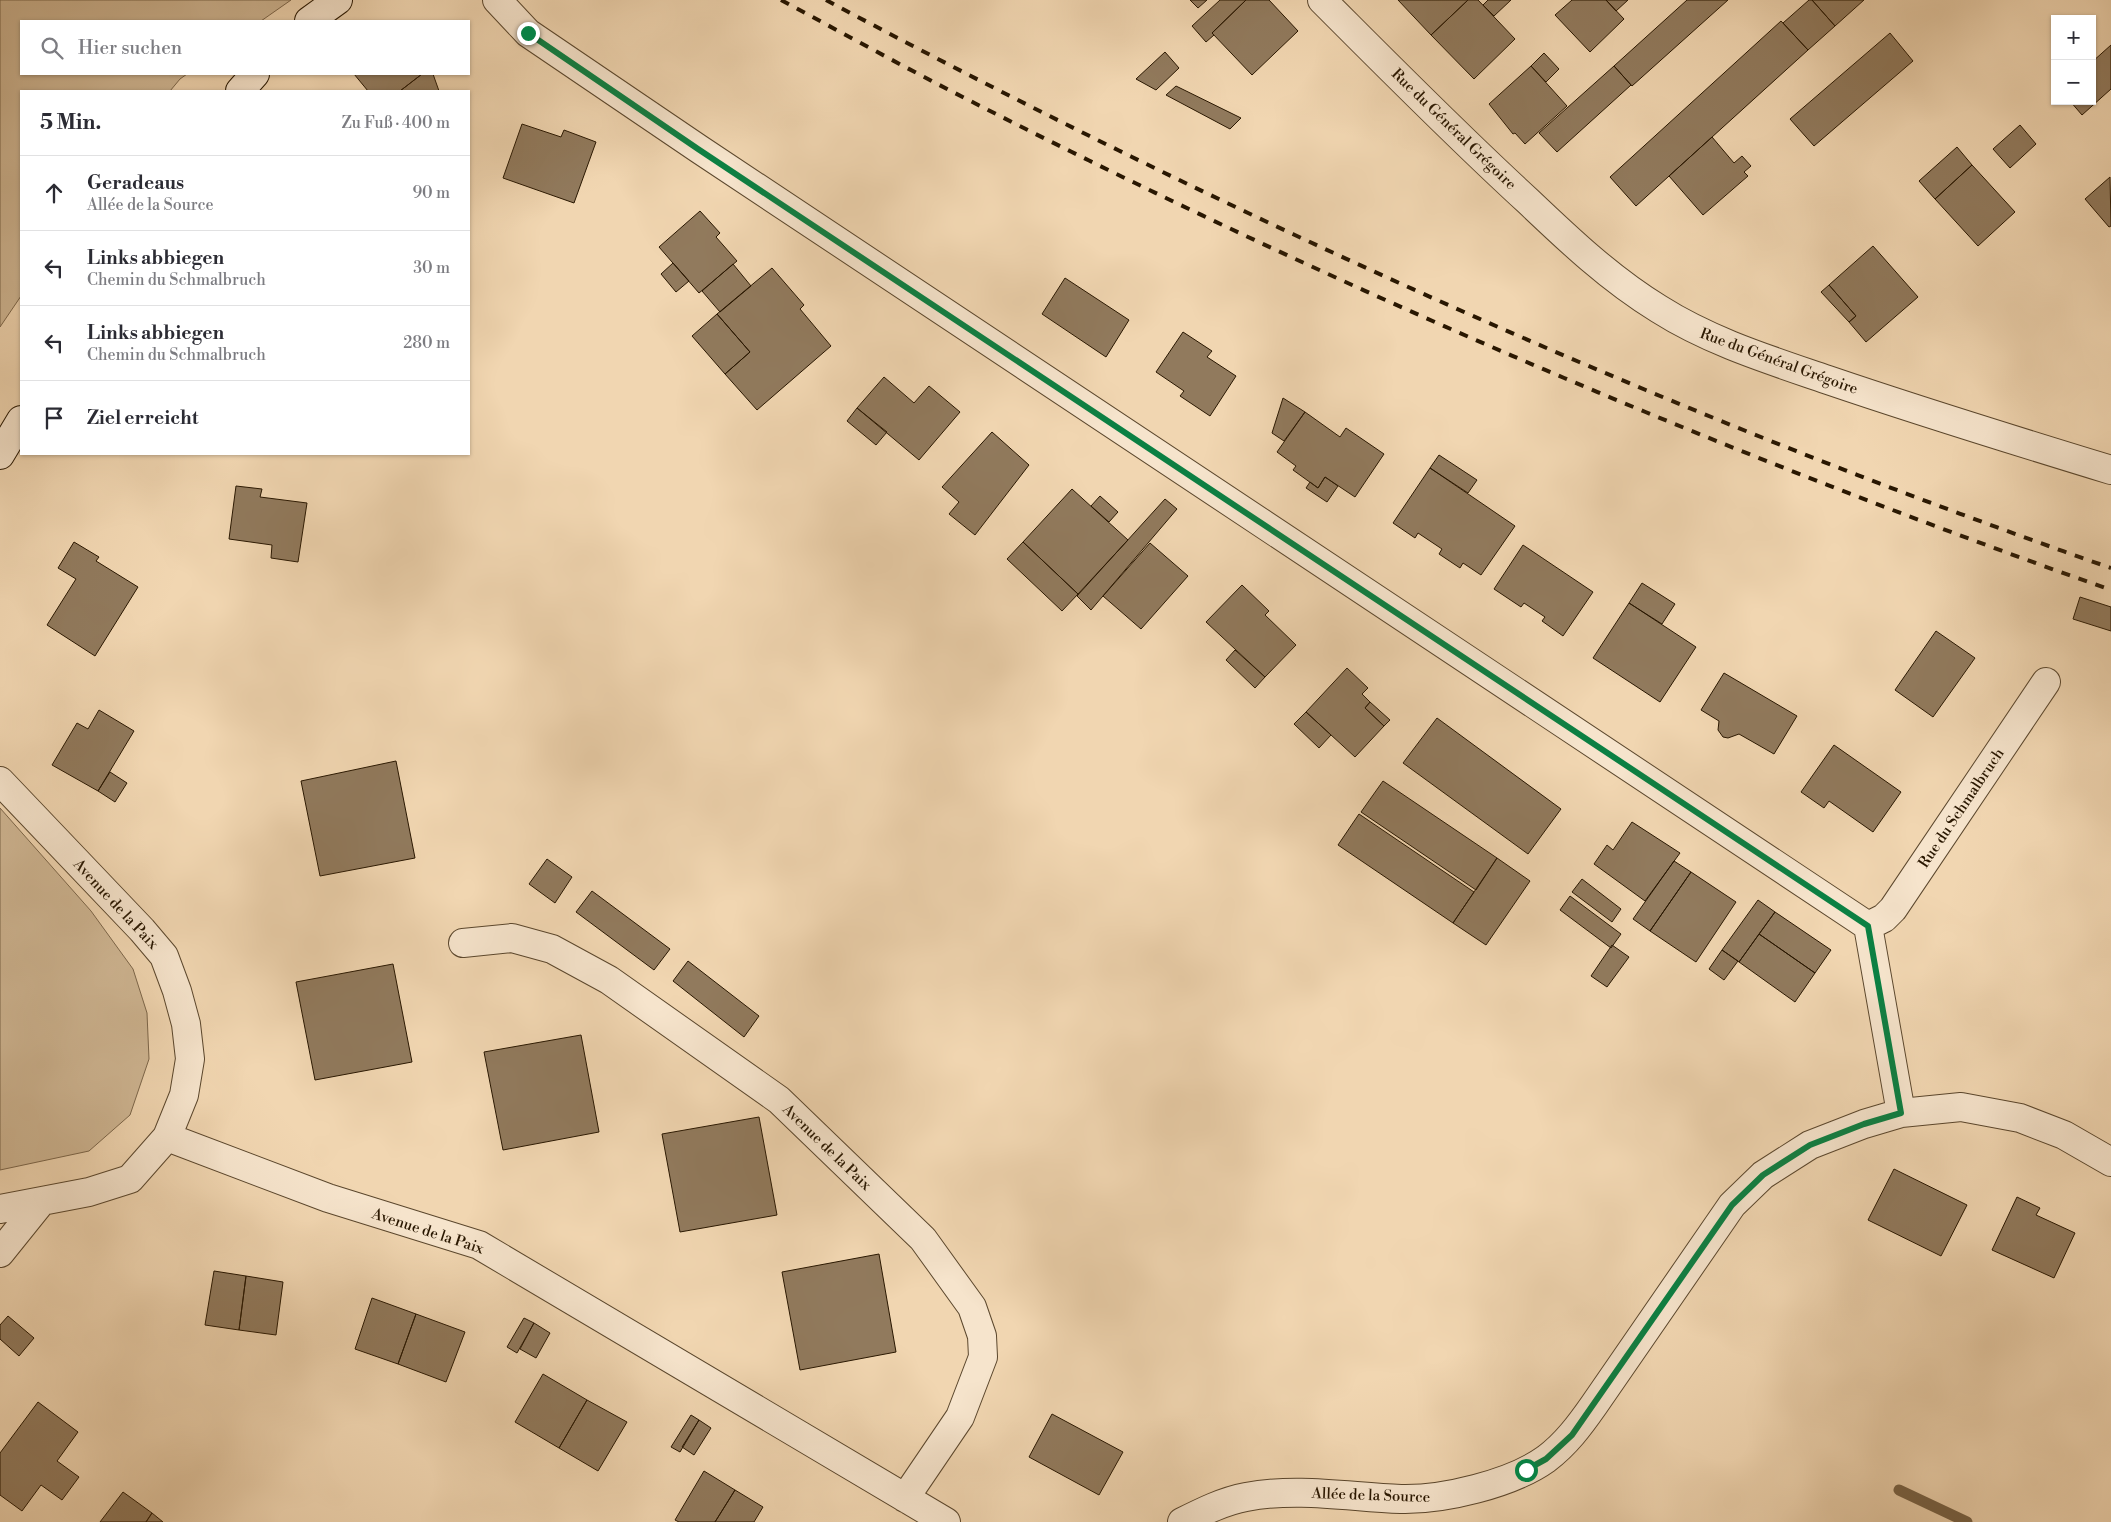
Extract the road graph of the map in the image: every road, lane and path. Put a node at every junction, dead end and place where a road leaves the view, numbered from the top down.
1 (338, 0) edge
2 (496, 0) edge
3 (1322, 0) edge
4 (310, 20) edge
5 (254, 75) edge
6 (241, 90) edge
7 (20, 422) edge
8 (0, 455) edge
9 (2111, 470) edge
10 (2046, 682) dead end
11 (0, 781) edge
12 (1868, 926) junction
13 (464, 943) dead end
14 (1901, 1113) junction
15 (167, 1137) junction
16 (2111, 1162) edge
17 (42, 1202) junction
18 (0, 1209) edge
19 (0, 1253) edge
20 (905, 1498) junction
21 (946, 1522) edge
22 (1182, 1522) edge

1 - 4 street
2 - 12 street
3 - 9 street, Rue du Général Grégoire
5 - 6 street
7 - 8 street
10 - 12 street, Rue du Schmalbruch
11 - 15 street, Avenue de la Paix
12 - 14 street
13 - 20 street, Avenue de la Paix
14 - 16 street, Allée de la Source
14 - 22 street, Allée de la Source
15 - 17 street, Avenue de la Paix
15 - 20 street, Avenue de la Paix
17 - 18 street, Avenue de la Paix
17 - 19 street
20 - 21 street, Avenue de la Paix

